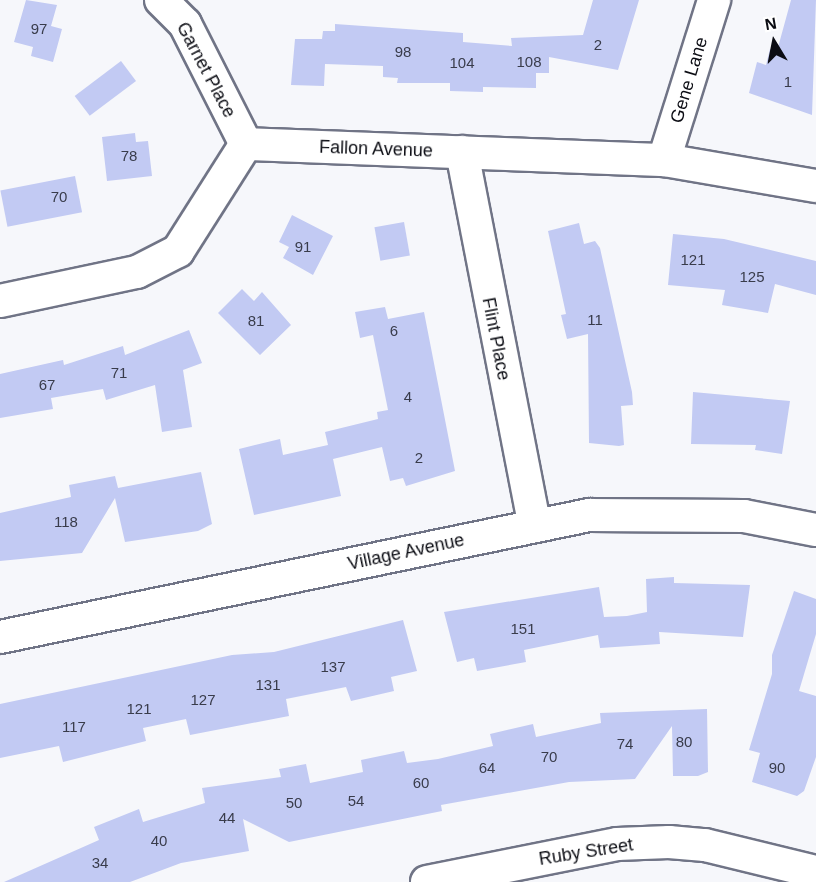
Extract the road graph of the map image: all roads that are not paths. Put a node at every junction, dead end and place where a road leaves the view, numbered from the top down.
1 (161, 0) edge
2 (714, 0) edge
3 (246, 144) junction
4 (462, 152) junction
5 (664, 160) junction
6 (816, 186) edge
7 (0, 301) edge
8 (535, 526) junction
9 (816, 530) edge
10 (0, 637) edge
11 (816, 872) edge
12 (428, 882) edge

1 - 3 street, Garnet Place
2 - 5 street, Gene Lane
3 - 4 street, Fallon Avenue
3 - 7 street
4 - 5 street, Fallon Avenue
4 - 8 street, Flint Place
5 - 6 street, Fallon Avenue
8 - 9 street, Village Avenue
8 - 10 street, Village Avenue
11 - 12 street, Ruby Street

